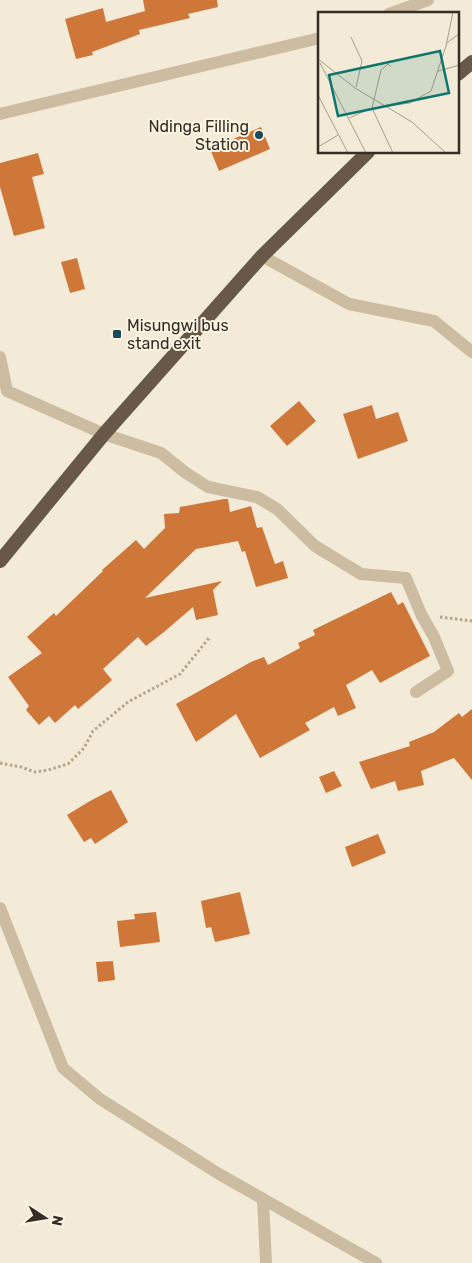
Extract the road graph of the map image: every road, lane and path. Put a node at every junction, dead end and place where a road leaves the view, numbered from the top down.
1 (428, 0) edge
2 (395, 12) edge
3 (318, 38) edge
4 (472, 62) edge
5 (460, 72) edge
6 (0, 114) edge
7 (366, 154) edge
8 (262, 256) junction
9 (472, 352) edge
10 (0, 357) edge
11 (3, 392) edge
12 (104, 434) junction
13 (0, 561) edge
14 (421, 614) junction
15 (472, 621) edge
16 (209, 638) dead end
17 (416, 692) dead end
18 (0, 763) edge
19 (0, 908) edge
20 (263, 1199) junction
21 (266, 1263) edge
22 (376, 1263) edge

1 - 2 street
3 - 6 street
4 - 5 highway
7 - 8 highway
8 - 9 street
8 - 12 highway
10 - 11 street
11 - 12 street
12 - 13 highway
12 - 14 street
14 - 15 path
14 - 17 street
16 - 18 path
19 - 20 street
20 - 21 street
20 - 22 street

